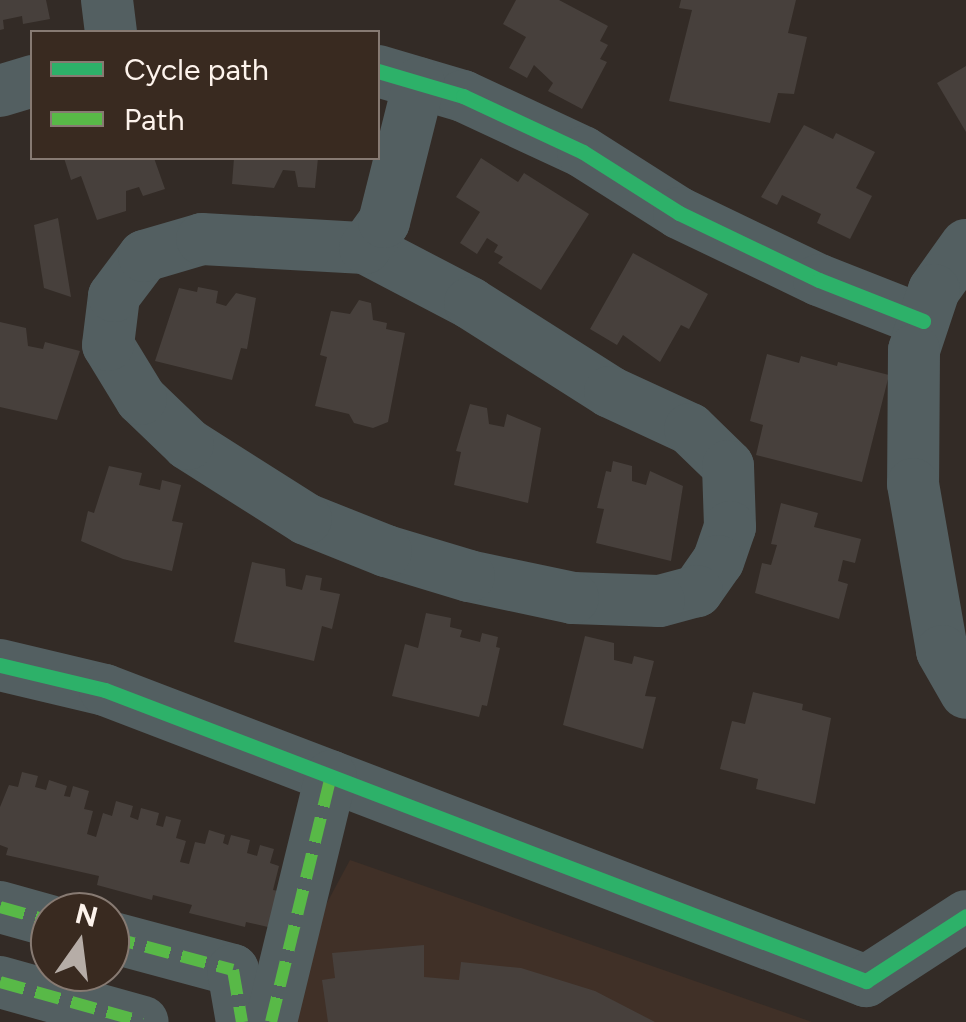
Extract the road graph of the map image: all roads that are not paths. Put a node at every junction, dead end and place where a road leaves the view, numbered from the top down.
1 (107, 0) edge
2 (111, 30) edge
3 (398, 77) edge
4 (30, 82) edge
5 (0, 91) edge
6 (966, 245) edge
7 (365, 248) junction
8 (923, 321) junction
9 (0, 665) edge
10 (966, 694) edge
11 (331, 776) junction
12 (0, 908) edge
13 (30, 916) edge
14 (966, 916) edge
15 (130, 942) edge
16 (0, 982) edge
17 (244, 1020) edge
18 (143, 1022) edge

1 - 2 street
3 - 7 street
3 - 8 street
4 - 5 street
6 - 8 street
7 - 7 street
8 - 10 street
9 - 11 street
11 - 14 street
11 - 17 street
12 - 13 street
15 - 17 street
16 - 18 street

